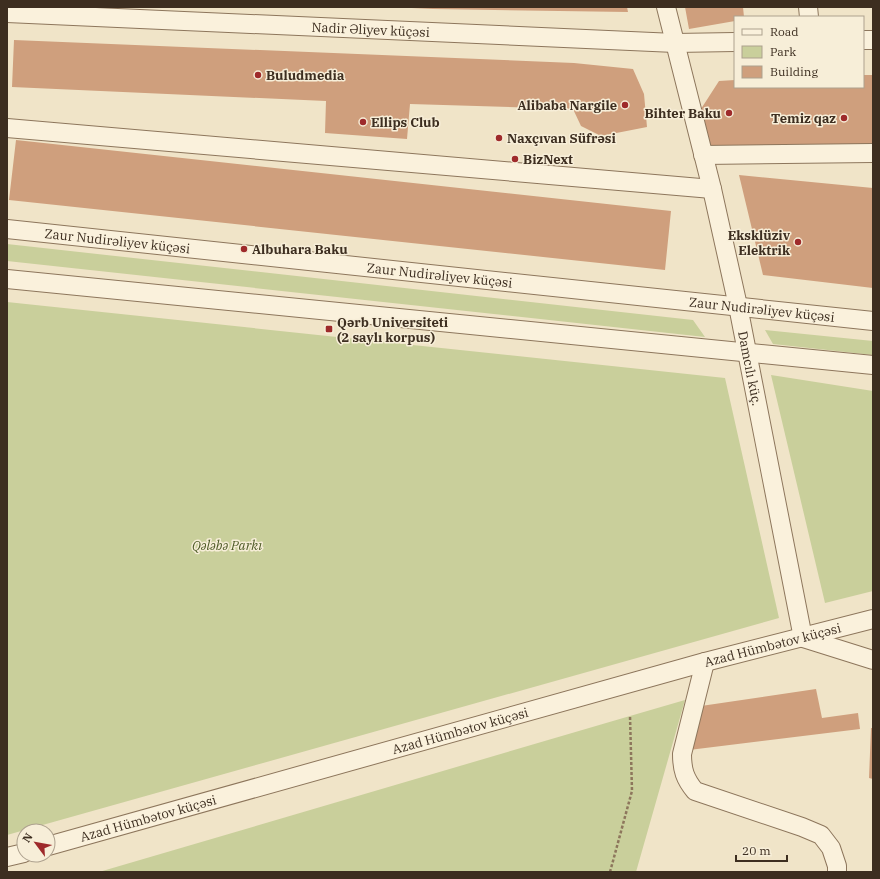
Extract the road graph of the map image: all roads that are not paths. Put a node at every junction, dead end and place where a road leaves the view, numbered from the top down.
1 (666, 7) edge
2 (7, 13) edge
3 (734, 42) edge
4 (675, 43) junction
5 (7, 128) edge
6 (873, 153) edge
7 (703, 156) junction
8 (712, 189) junction
9 (7, 229) edge
10 (7, 279) edge
11 (738, 306) junction
12 (873, 321) edge
13 (748, 352) junction
14 (873, 365) edge
15 (873, 619) edge
16 (803, 638) junction
17 (873, 660) edge
18 (705, 662) junction
19 (56, 844) edge
20 (837, 872) edge

1 - 4 street, Damcılı küç.
2 - 4 street, Nadir Əliyev küçəsi
3 - 4 street, Nadir Əliyev küçəsi
4 - 7 street, Damcılı küç.
5 - 8 street
6 - 7 street
7 - 8 street, Damcılı küç.
8 - 11 street, Damcılı küç.
9 - 11 street, Zaur Nudirəliyev küçəsi
10 - 13 street
11 - 12 street, Zaur Nudirəliyev küçəsi
11 - 13 street, Damcılı küç.
13 - 14 street
13 - 16 street, Damcılı küç.
15 - 16 street, Azad Hümbətov küçəsi
16 - 17 street
16 - 18 street, Azad Hümbətov küçəsi
18 - 19 street, Azad Hümbətov küçəsi
18 - 20 street

